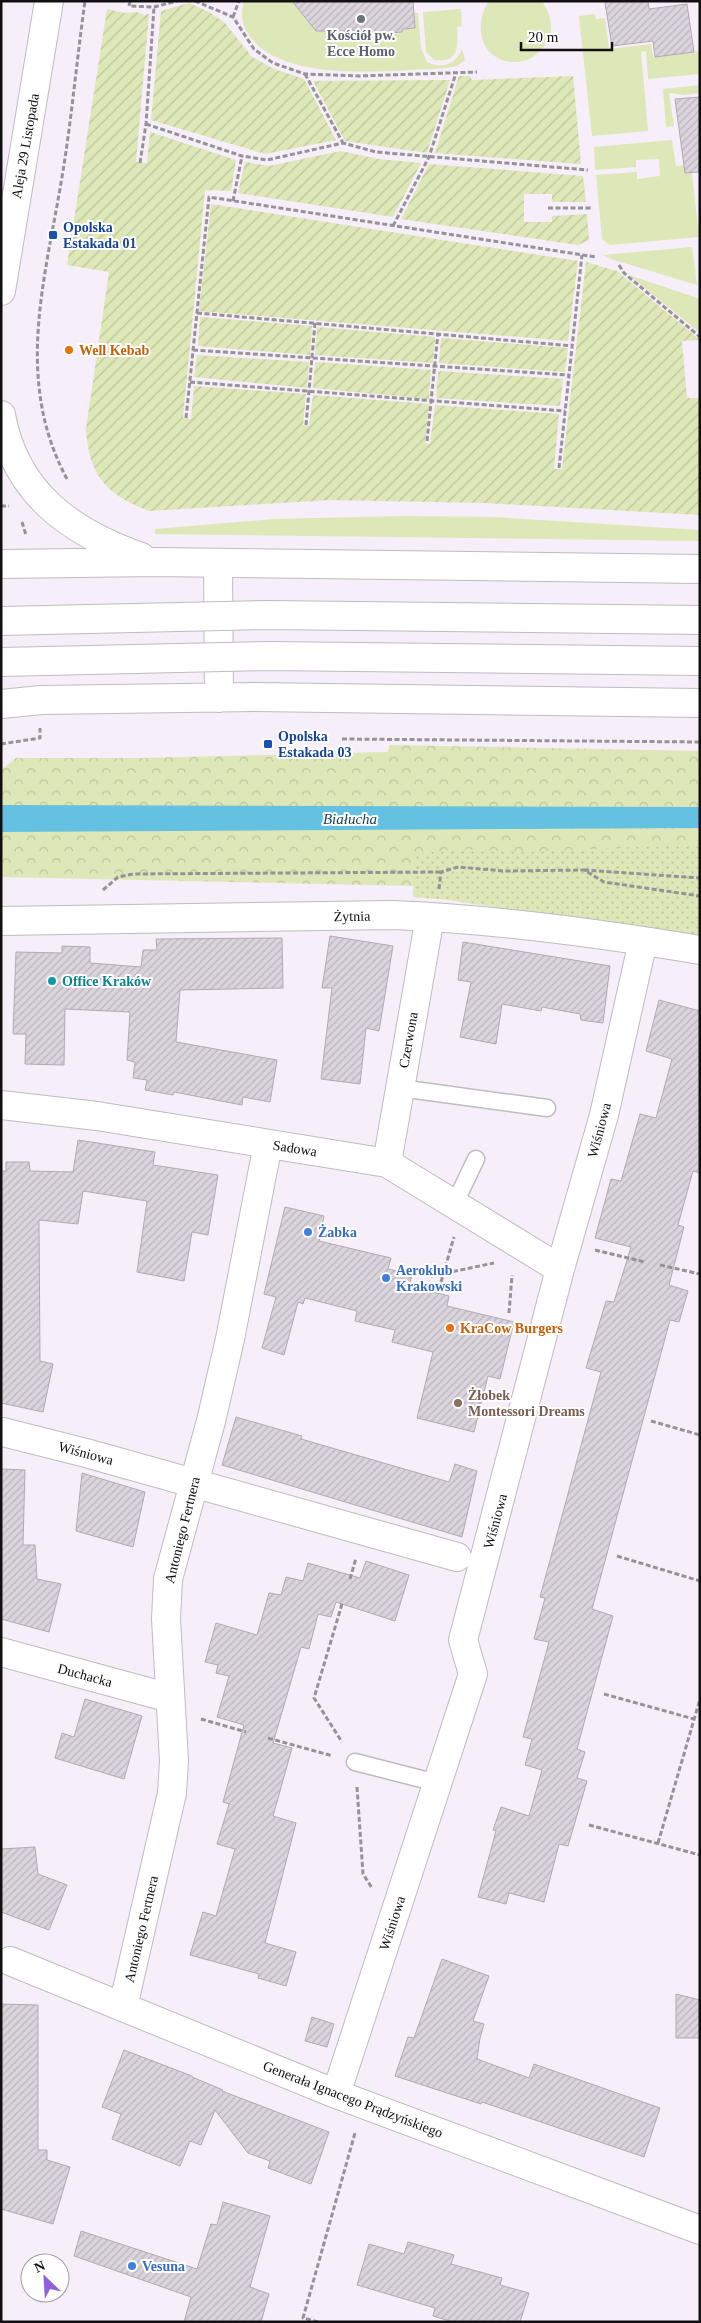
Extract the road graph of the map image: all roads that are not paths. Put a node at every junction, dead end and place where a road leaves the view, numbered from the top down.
1 (49, 1) edge
2 (1, 291) edge
3 (1, 415) edge
4 (155, 562) junction
5 (218, 563) junction
6 (1, 564) edge
7 (700, 570) edge
8 (700, 620) edge
9 (1, 621) edge
10 (700, 661) edge
11 (1, 662) edge
12 (219, 698) junction
13 (700, 703) edge
14 (1, 704) edge
15 (433, 917) junction
16 (1, 921) edge
17 (643, 941) junction
18 (700, 950) edge
19 (400, 1088) junction
20 (1, 1105) edge
21 (547, 1108) dead end
22 (268, 1144) junction
23 (476, 1159) dead end
24 (387, 1163) junction
25 (458, 1207) junction
26 (560, 1269) junction
27 (3, 1432) dead end
28 (194, 1482) junction
29 (458, 1557) dead end
30 (1, 1652) edge
31 (170, 1706) junction
32 (355, 1762) road end
33 (437, 1783) junction
34 (10, 1961) dead end
35 (123, 2007) junction
36 (336, 2094) junction
37 (700, 2230) edge

1 - 2 street, Aleja 29 Listopada
3 - 4 street
4 - 5 street
4 - 6 street
5 - 7 street
5 - 12 street
8 - 9 street, bridge
10 - 11 street, bridge
12 - 13 street
12 - 14 street
15 - 16 street, Żytnia
15 - 17 street, Żytnia
15 - 19 street, Czerwona
17 - 18 street, Żytnia
17 - 26 street, Wiśniowa
19 - 21 lane
19 - 24 street, Czerwona
20 - 22 street, Sadowa
22 - 24 street, Sadowa
22 - 28 street, Antoniego Fertnera
23 - 25 lane
24 - 25 street, Sadowa
25 - 26 street, Sadowa
26 - 33 street, Wiśniowa
27 - 28 street, Wiśniowa
28 - 29 street, Wiśniowa
28 - 31 street, Antoniego Fertnera
30 - 31 street, Duchacka
31 - 35 street, Antoniego Fertnera
32 - 33 lane
33 - 36 street, Wiśniowa
34 - 35 street, Generała Ignacego Prądzyńskiego
35 - 36 street, Generała Ignacego Prądzyńskiego
36 - 37 street, Generała Ignacego Prądzyńskiego

